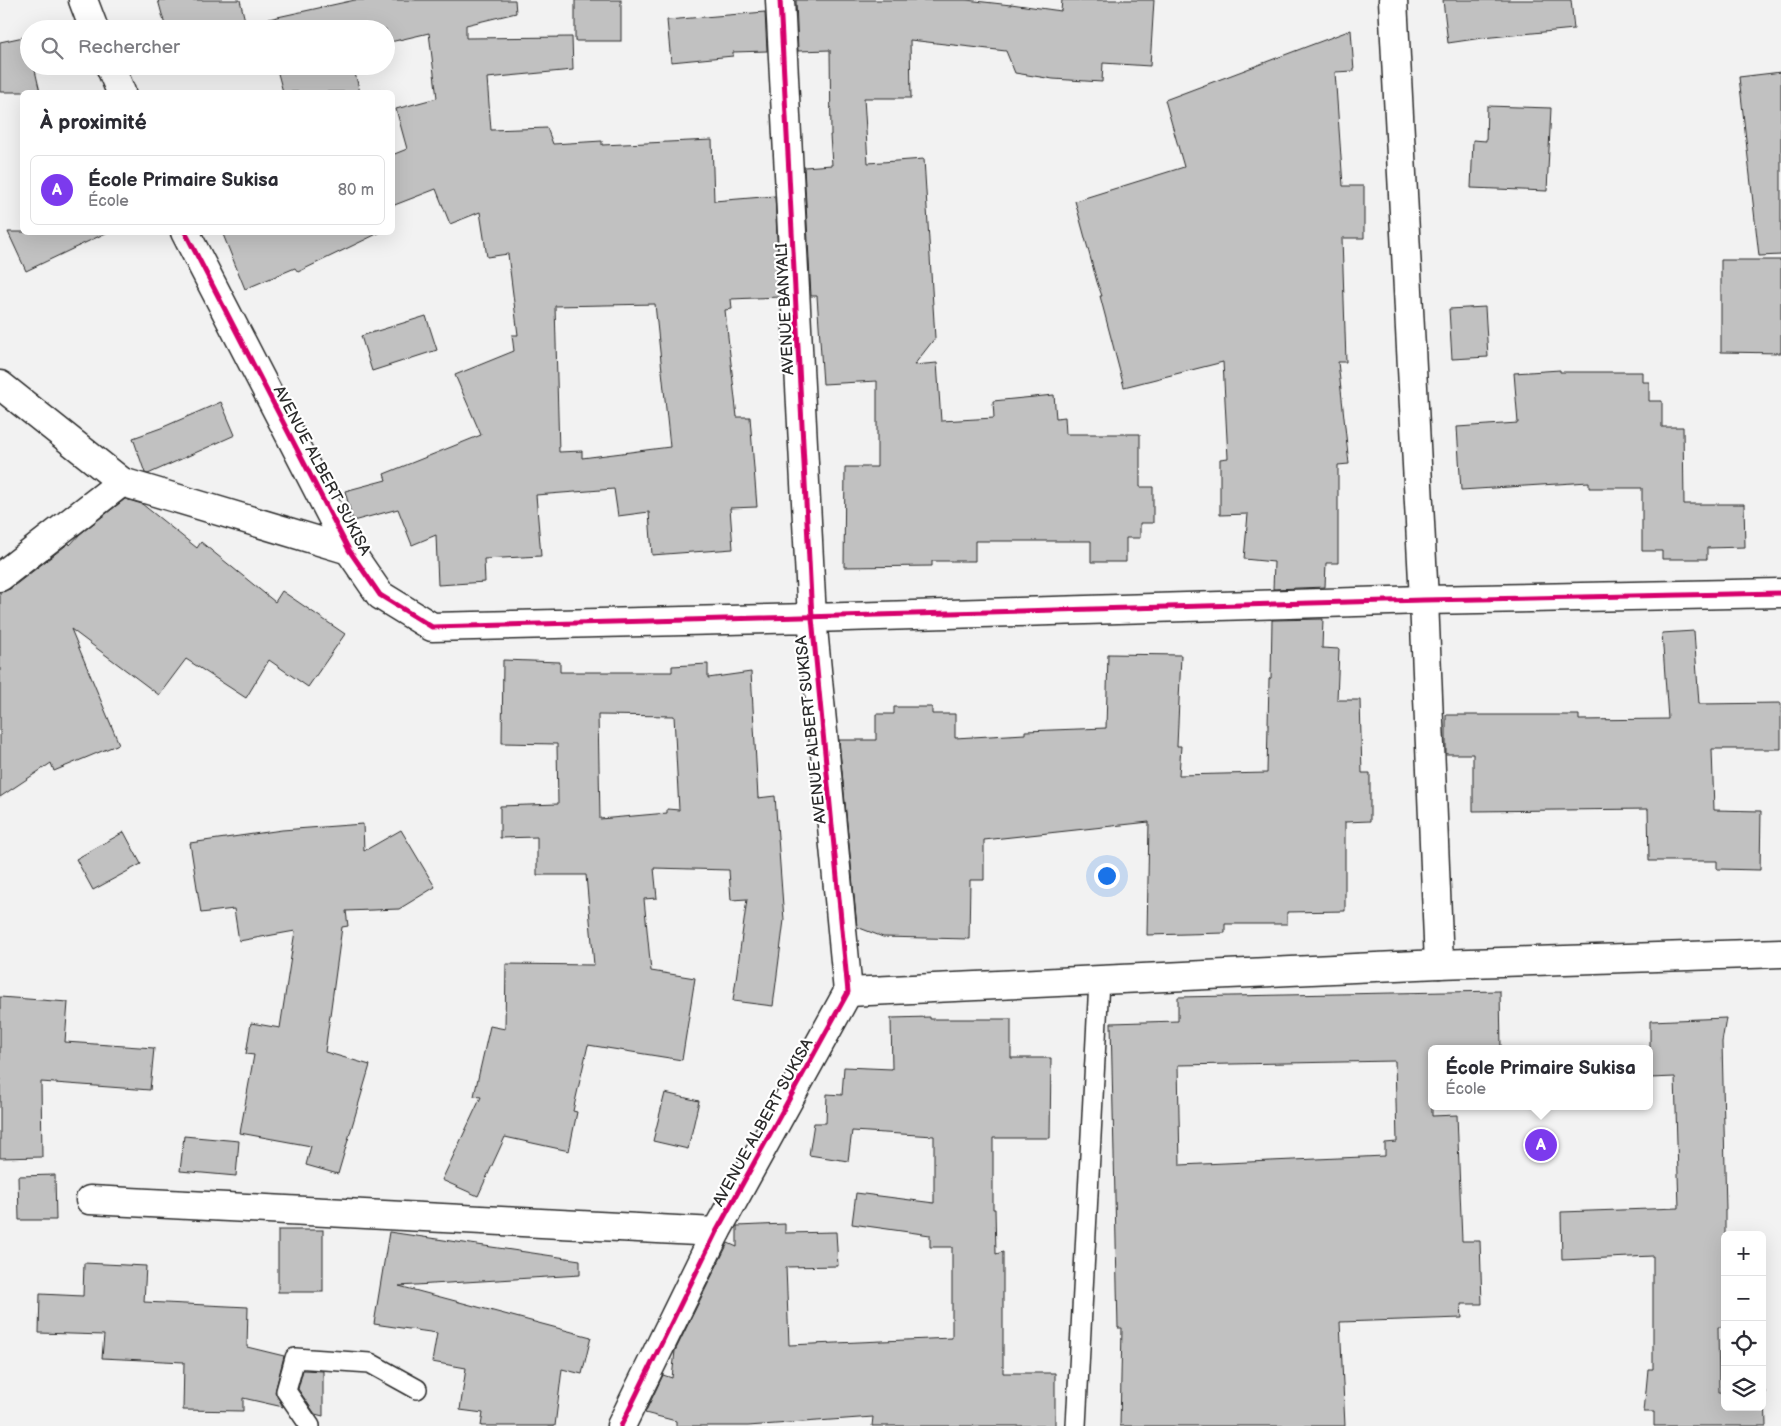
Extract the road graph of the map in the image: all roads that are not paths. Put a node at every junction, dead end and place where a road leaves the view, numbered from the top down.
1 (83, 0) edge
2 (780, 0) edge
3 (1393, 0) edge
4 (91, 20) edge
5 (114, 75) edge
6 (120, 90) edge
7 (188, 235) edge
8 (0, 385) edge
9 (122, 482) junction
10 (349, 550) junction
11 (0, 577) edge
12 (1781, 593) edge
13 (1424, 600) junction
14 (812, 618) junction
15 (1781, 953) edge
16 (1439, 964) junction
17 (1099, 981) junction
18 (848, 992) junction
19 (90, 1200) dead end
20 (716, 1232) junction
21 (417, 1389) dead end
22 (310, 1426) edge
23 (621, 1426) edge
24 (1076, 1426) edge

1 - 4 street
2 - 14 street, AVENUE BANYALI
3 - 13 street
5 - 6 street
7 - 10 street, AVENUE ALBERT SUKISA
8 - 9 street
9 - 10 street
9 - 11 street
10 - 14 street, AVENUE ALBERT SUKISA
12 - 13 street
13 - 14 street
13 - 16 street
14 - 18 street, AVENUE ALBERT SUKISA
15 - 16 street
16 - 17 street
17 - 18 street
17 - 24 lane
18 - 20 street, AVENUE ALBERT SUKISA
19 - 20 street
20 - 23 street, AVENUE ALBERT SUKISA
21 - 22 lane

